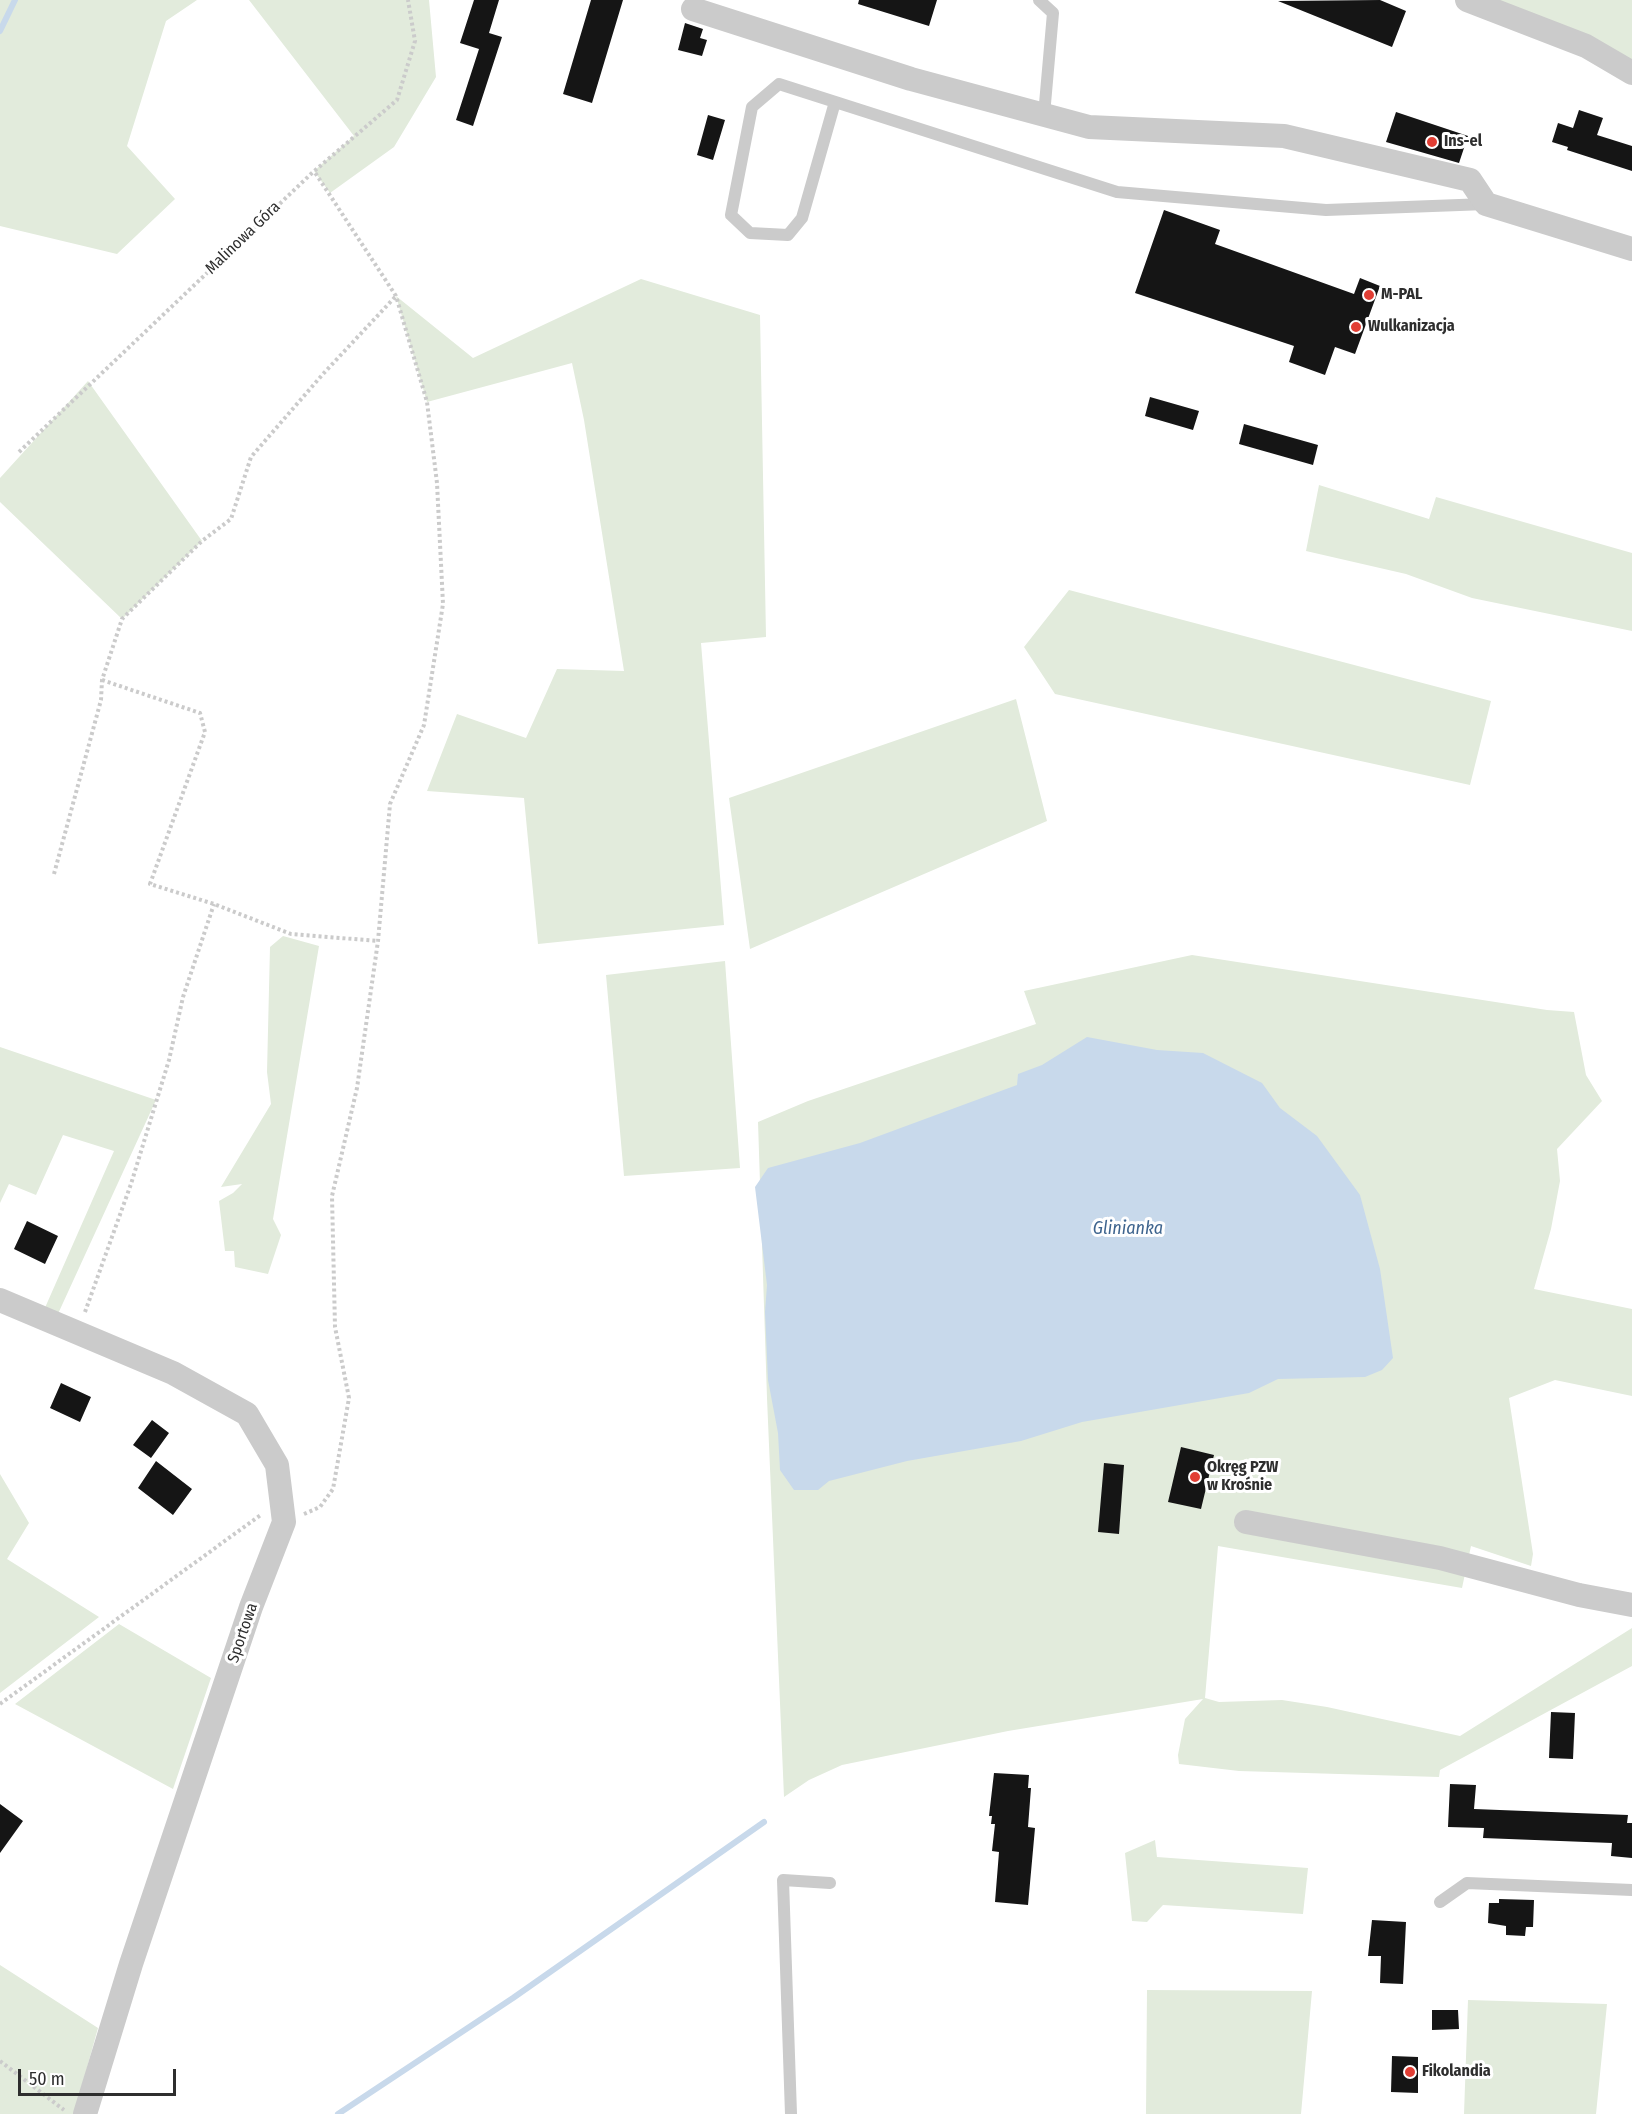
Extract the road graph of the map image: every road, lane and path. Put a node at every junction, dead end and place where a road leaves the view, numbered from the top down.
1 (408, 0) edge
2 (1039, 0) edge
3 (1467, 0) edge
4 (693, 9) dead end
5 (1632, 73) edge
6 (835, 102) junction
7 (1044, 115) junction
8 (314, 171) junction
9 (1486, 204) junction
10 (1632, 249) edge
11 (396, 296) junction
12 (19, 452) dead end
13 (102, 680) junction
14 (54, 873) dead end
15 (214, 904) junction
16 (378, 940) junction
17 (0, 1300) edge
18 (84, 1335) junction
19 (283, 1511) junction
20 (1246, 1522) dead end
21 (1632, 1605) edge
22 (0, 1704) edge
23 (830, 1883) dead end
24 (1632, 1890) edge
25 (1440, 1902) dead end
26 (0, 2061) edge
27 (69, 2114) edge
28 (85, 2114) edge
29 (791, 2114) edge

1 - 8 path, Malinowa Góra
2 - 7 lane
3 - 5 street
4 - 7 street
6 - 6 lane
6 - 9 lane
7 - 9 street
8 - 11 path
8 - 12 path, Malinowa Góra
9 - 10 street
11 - 13 path
11 - 16 path
13 - 14 path
13 - 15 path
15 - 16 path
15 - 18 path
16 - 19 path
17 - 18 street, Sportowa
18 - 19 street, Sportowa
19 - 22 path
19 - 28 street, Sportowa
20 - 21 street
23 - 29 lane
24 - 25 lane
26 - 27 path

